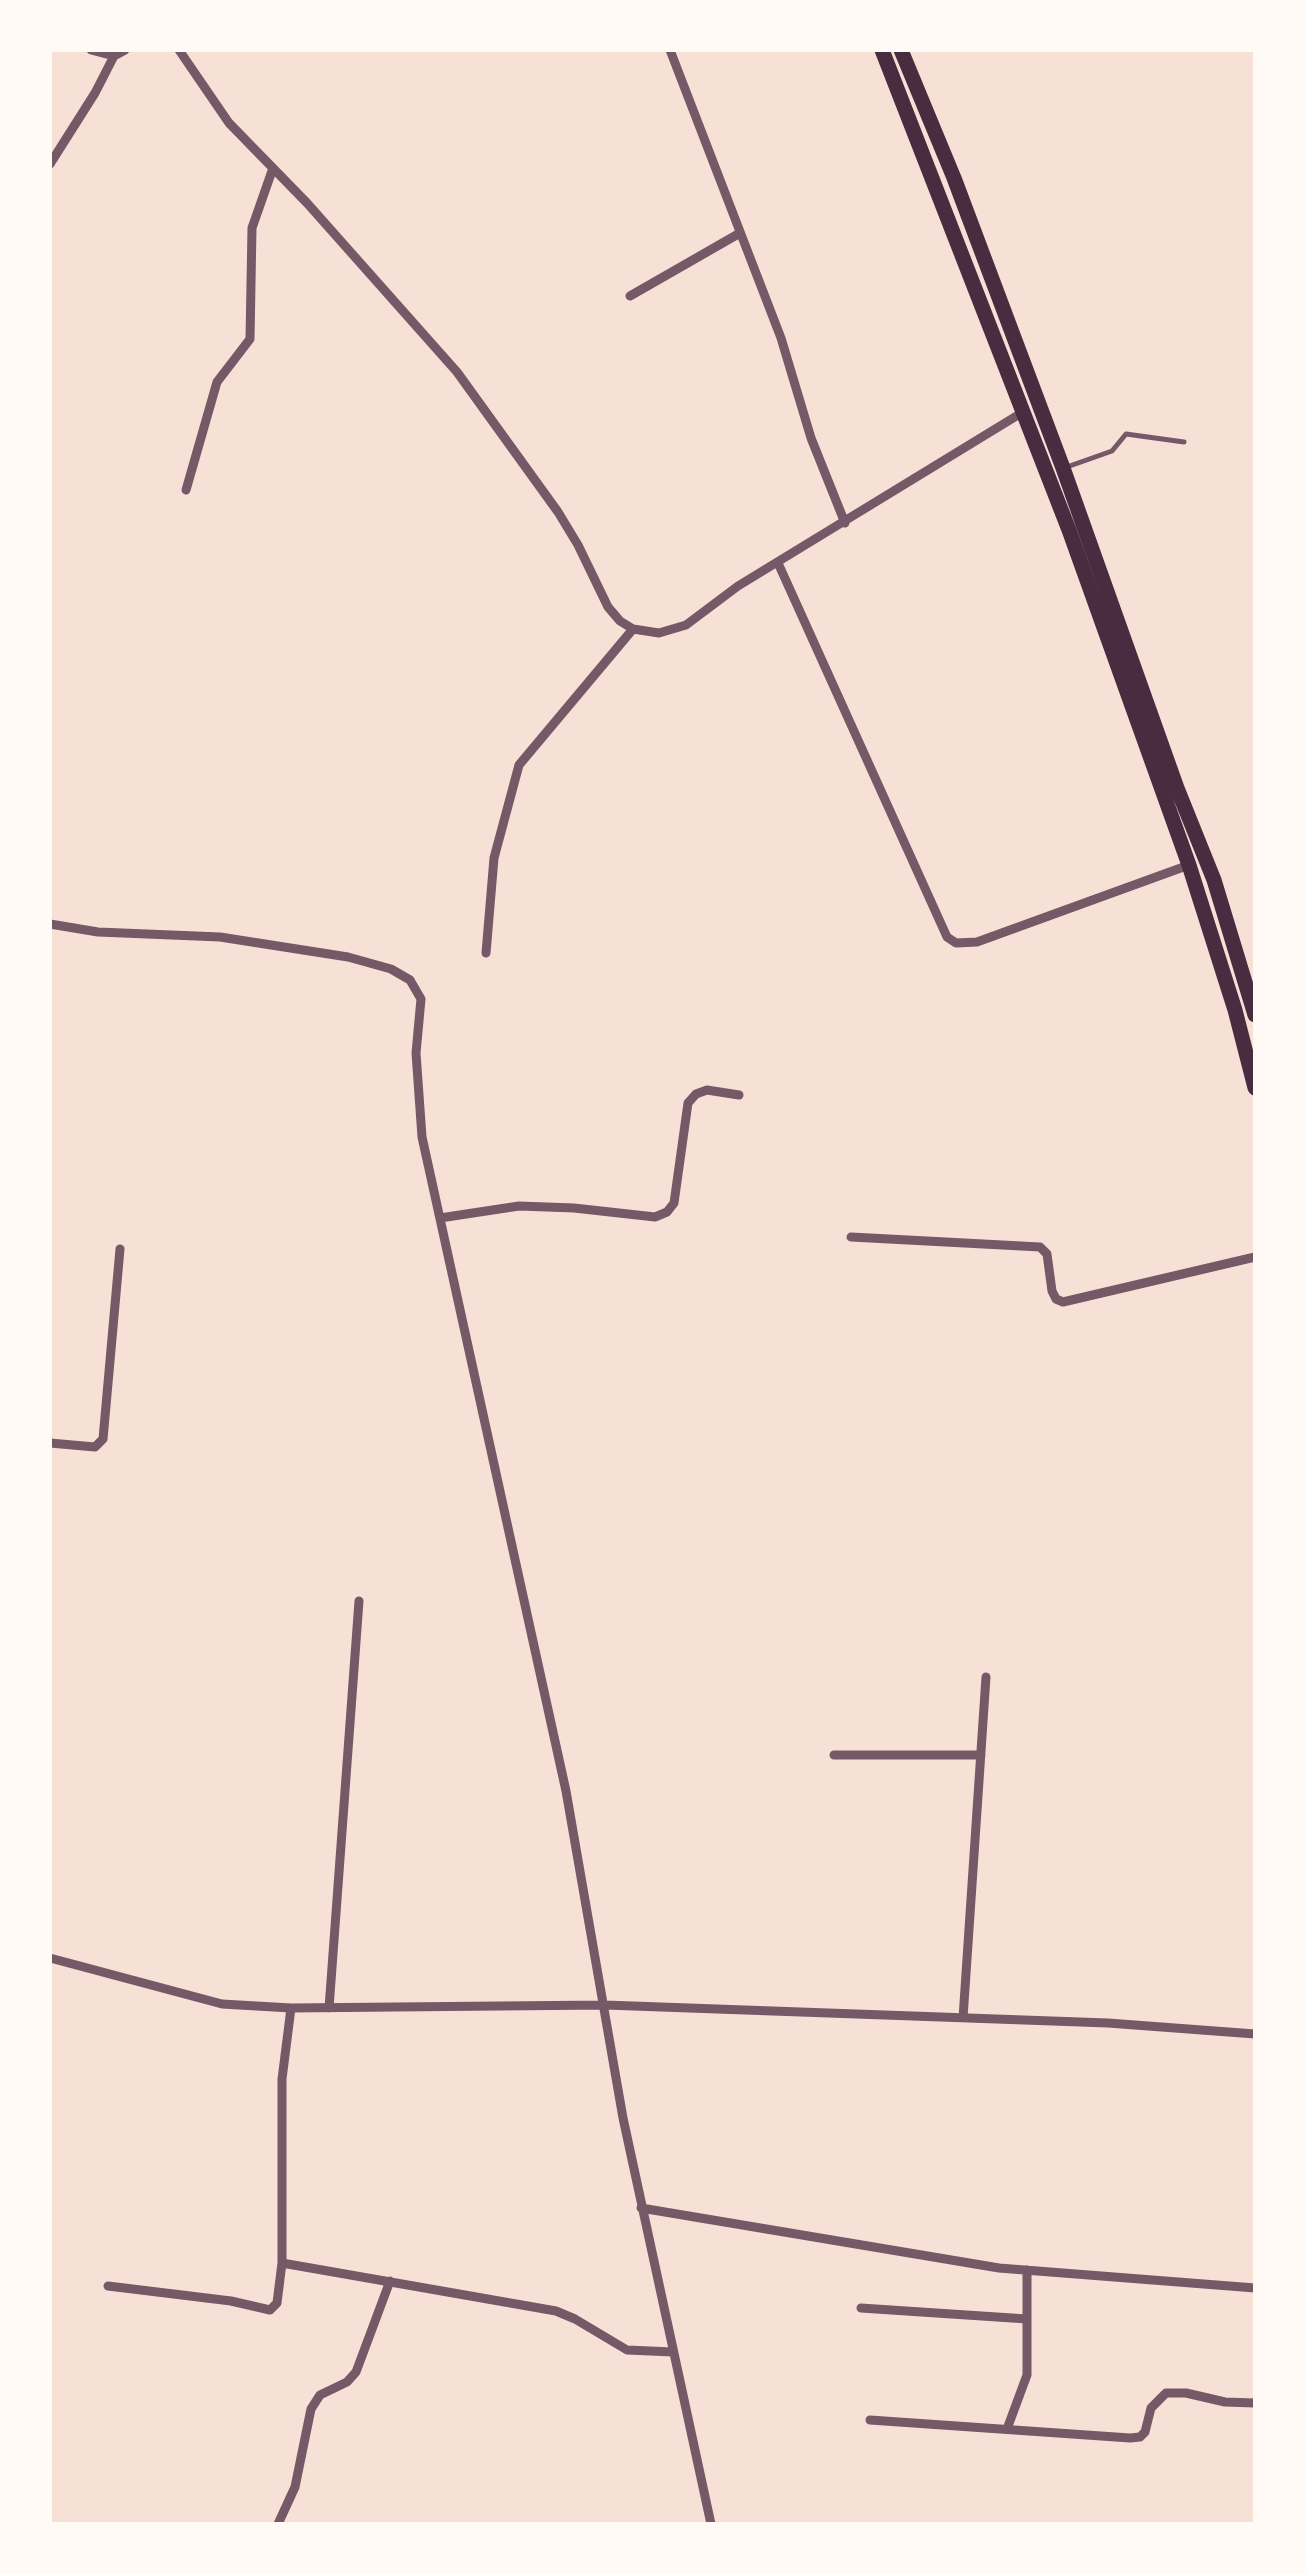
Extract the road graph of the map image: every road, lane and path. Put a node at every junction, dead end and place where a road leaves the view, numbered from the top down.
1 (91, 50) edge
2 (125, 50) edge
3 (179, 50) edge
4 (670, 50) edge
5 (882, 50) edge
6 (901, 50) edge
7 (114, 56) junction
8 (50, 164) edge
9 (273, 168) junction
10 (740, 233) junction
11 (630, 296) dead end
12 (1023, 412) junction
13 (1184, 442) dead end
14 (1063, 468) junction
15 (186, 490) dead end
16 (845, 523) junction
17 (778, 563) junction
18 (633, 630) junction
19 (1189, 865) junction
20 (50, 924) edge
21 (486, 954) dead end
22 (1255, 1016) edge
23 (1255, 1088) edge
24 (739, 1094) dead end
25 (440, 1218) junction
26 (851, 1237) dead end
27 (120, 1248) dead end
28 (1255, 1256) edge
29 (50, 1443) edge
30 (359, 1601) dead end
31 (986, 1676) dead end
32 (834, 1754) dead end
33 (981, 1755) junction
34 (50, 1958) edge
35 (606, 2005) junction
36 (291, 2008) junction
37 (329, 2008) junction
38 (963, 2018) junction
39 (1255, 2034) edge
40 (641, 2208) junction
41 (282, 2263) junction
42 (1028, 2270) junction
43 (390, 2282) junction
44 (108, 2286) dead end
45 (1255, 2288) edge
46 (861, 2308) dead end
47 (1027, 2319) junction
48 (673, 2352) junction
49 (1255, 2402) edge
50 (870, 2420) dead end
51 (1007, 2429) junction
52 (278, 2524) edge
53 (711, 2524) edge

1 - 7 street
2 - 7 street
3 - 9 street
4 - 10 street
5 - 12 highway
6 - 14 highway
7 - 8 street
9 - 15 street
9 - 18 street
10 - 11 street
10 - 16 street
12 - 16 street
12 - 19 highway
13 - 14 lane
14 - 22 highway
16 - 17 street
17 - 18 street
17 - 19 street
18 - 21 street
19 - 23 highway
20 - 25 street
24 - 25 street
25 - 35 street
26 - 28 street
27 - 29 street
30 - 37 street
31 - 33 street
32 - 33 street
33 - 38 street
34 - 36 street
35 - 37 street
35 - 38 street
35 - 40 street
36 - 37 street
36 - 41 street
38 - 39 street
40 - 42 street
40 - 48 street
41 - 43 street
41 - 44 street
42 - 45 street
42 - 47 street
43 - 48 street
43 - 52 street
46 - 47 street
47 - 51 street
48 - 53 street
49 - 51 street
50 - 51 street

